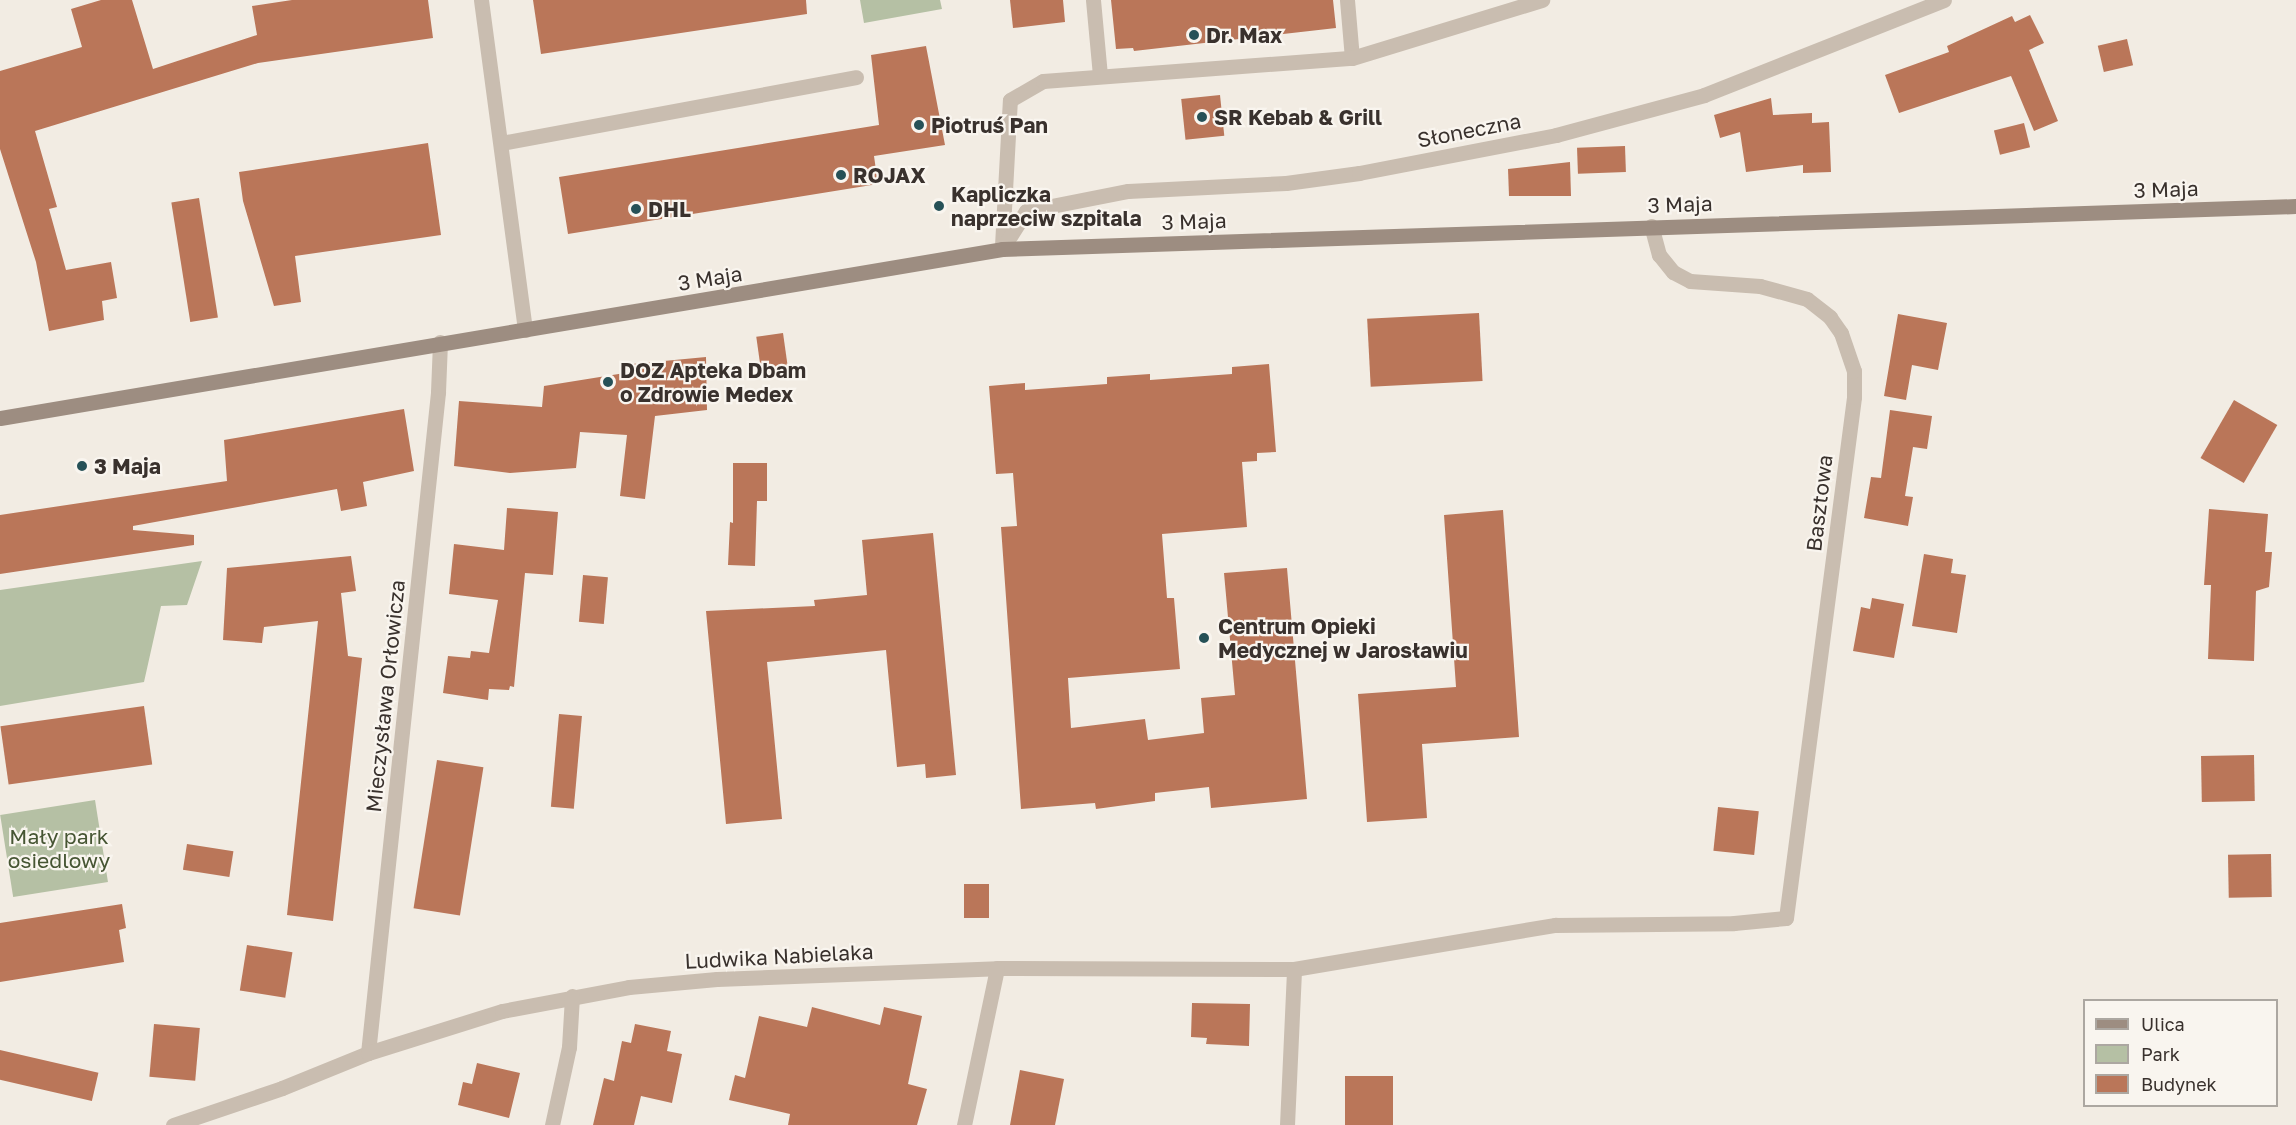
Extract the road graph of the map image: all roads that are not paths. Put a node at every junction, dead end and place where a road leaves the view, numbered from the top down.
1 (481, 0) edge
2 (1093, 0) edge
3 (1347, 0) edge
4 (1542, 0) edge
5 (1944, 0) edge
6 (1352, 58) junction
7 (1101, 76) junction
8 (856, 77) dead end
9 (501, 143) junction
10 (2296, 206) edge
11 (1651, 226) junction
12 (1002, 249) junction
13 (525, 330) junction
14 (440, 342) junction
15 (0, 418) edge
16 (1786, 918) joint
17 (997, 968) junction
18 (1294, 969) junction
19 (572, 996) junction
20 (368, 1053) junction
21 (173, 1125) edge
22 (552, 1125) edge
23 (964, 1125) edge
24 (1287, 1125) edge

1 - 9 street
2 - 7 street
3 - 6 street
4 - 6 street
5 - 12 street, Słoneczna
6 - 7 street
7 - 12 street
8 - 9 street
9 - 13 street
10 - 11 street, 3 Maja
11 - 12 street, 3 Maja
11 - 16 street, Basztowa
12 - 13 street, 3 Maja
13 - 14 street, 3 Maja
14 - 15 street, 3 Maja
14 - 20 street, Mieczysława Orłowicza
16 - 18 street, Ludwika Nabielaka
17 - 18 street, Ludwika Nabielaka
17 - 19 street, Ludwika Nabielaka
17 - 23 street
18 - 24 street
19 - 20 street, Ludwika Nabielaka
19 - 22 street
20 - 21 street, Ludwika Nabielaka

